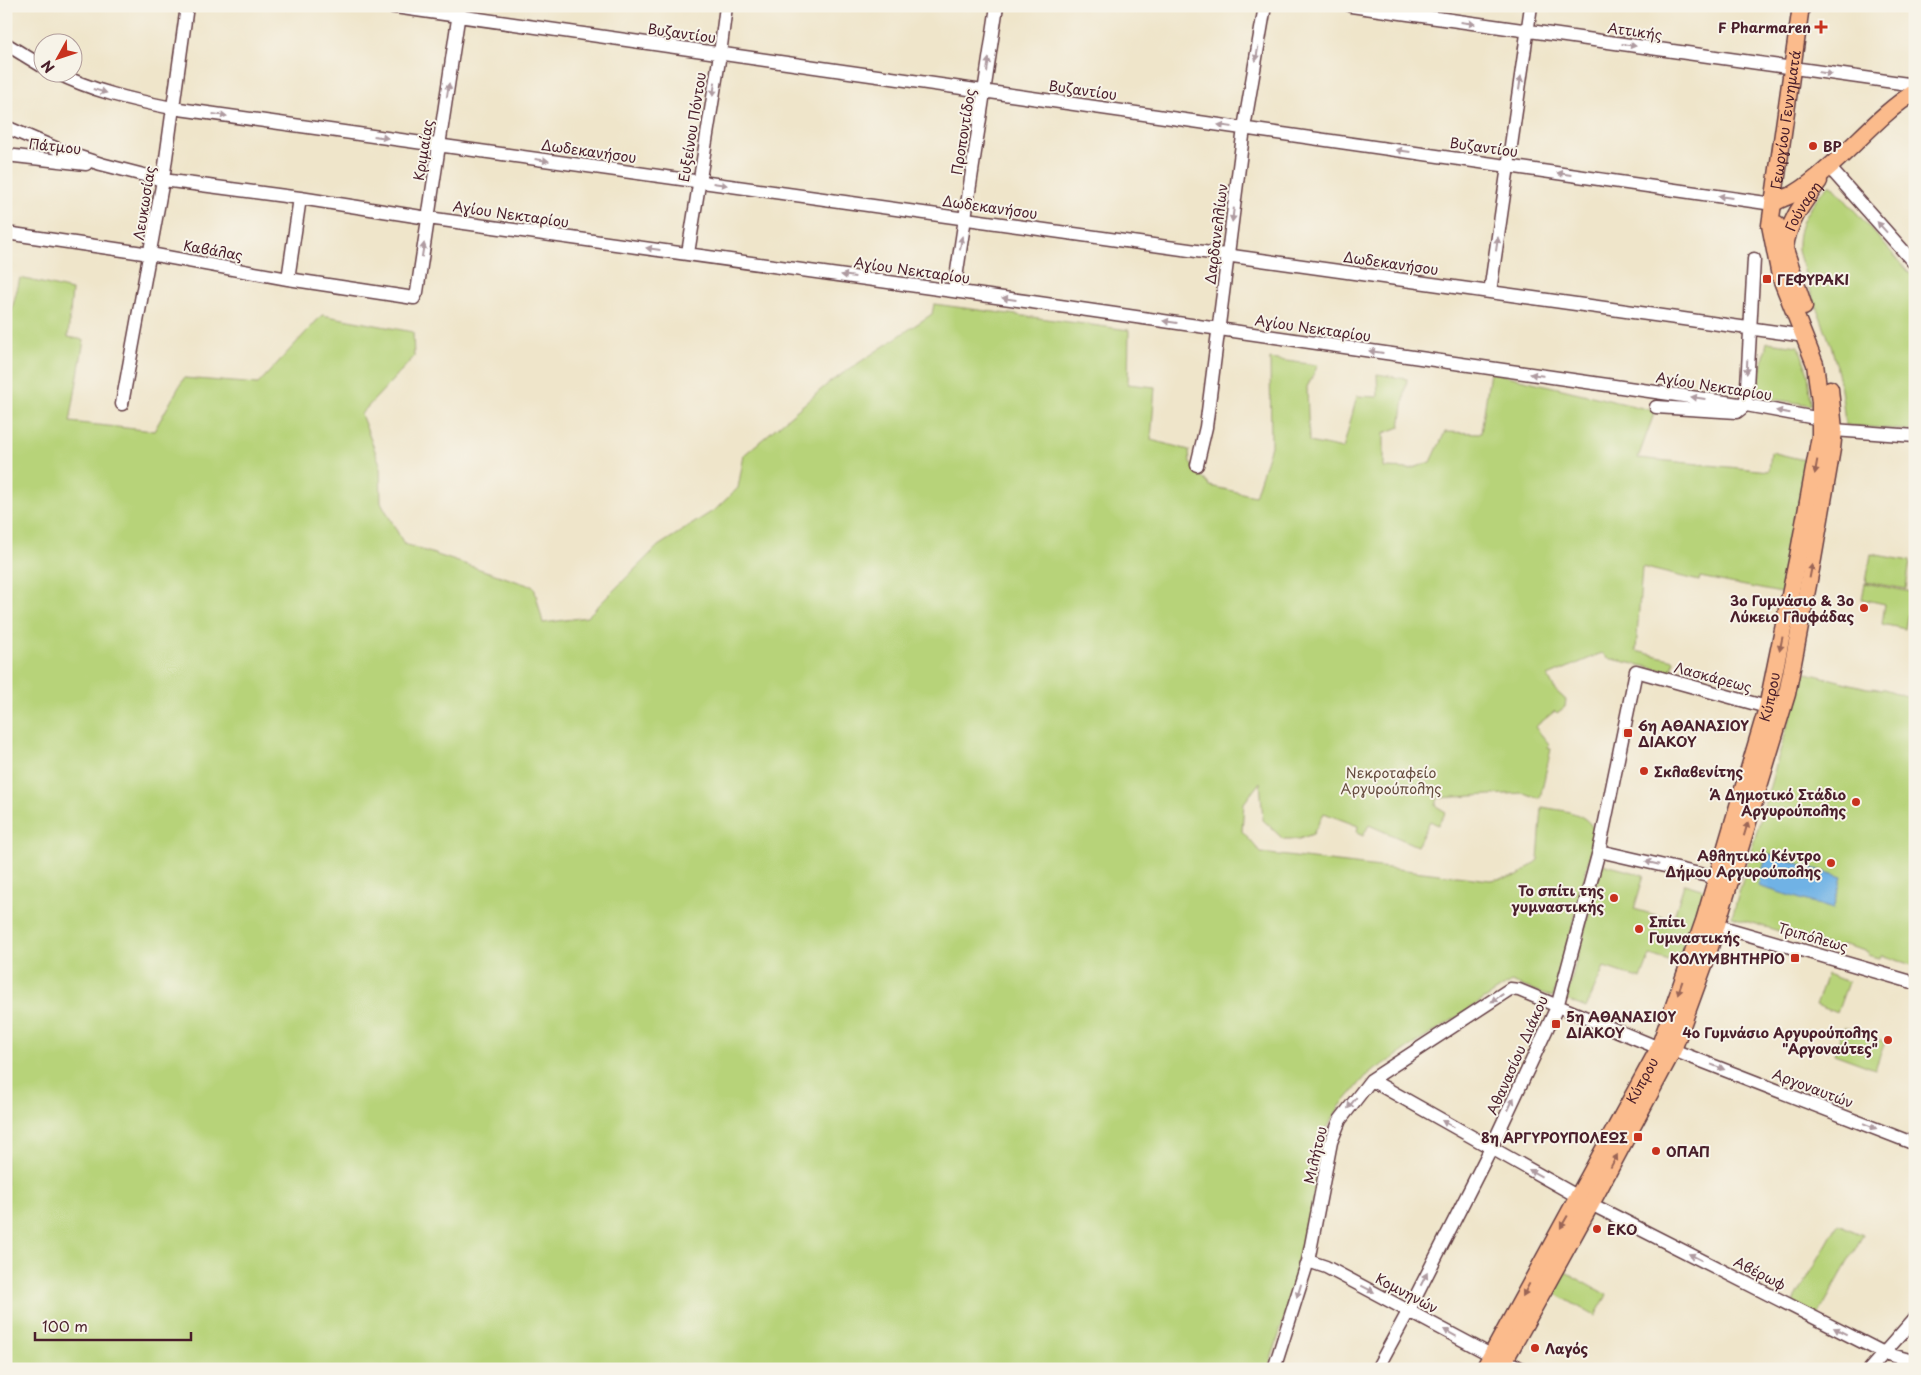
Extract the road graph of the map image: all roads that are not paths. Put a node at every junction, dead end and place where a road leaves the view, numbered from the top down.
1 (187, 6) edge
2 (388, 6) edge
3 (726, 6) edge
4 (997, 6) edge
5 (1265, 6) edge
6 (1351, 6) edge
7 (1531, 6) edge
8 (1802, 6) edge
9 (460, 11) edge
10 (1527, 31) junction
11 (6, 44) edge
12 (720, 54) junction
13 (32, 60) edge
14 (1793, 68) junction
15 (77, 82) edge
16 (1915, 85) edge
17 (984, 91) junction
18 (1915, 92) edge
19 (172, 108) junction
20 (6, 127) edge
21 (1244, 128) junction
22 (21, 135) junction
23 (439, 145) junction
24 (9, 156) edge
25 (100, 164) junction
26 (1508, 166) junction
27 (1829, 168) junction
28 (163, 180) junction
29 (699, 181) junction
30 (300, 198) junction
31 (1773, 204) junction
32 (428, 218) junction
33 (965, 218) junction
34 (6, 233) edge
35 (1785, 248) junction
36 (688, 253) junction
37 (150, 254) junction
38 (1228, 255) junction
39 (1754, 259) dead end
40 (1915, 264) edge
41 (288, 279) junction
42 (954, 291) junction
43 (1490, 292) junction
44 (414, 298) joint
45 (1749, 328) junction
46 (1218, 330) junction
47 (1804, 336) junction
48 (122, 404) dead end
49 (1746, 405) junction
50 (1656, 407) dead end
51 (1821, 419) junction
52 (1834, 430) junction
53 (1915, 436) edge
54 (1197, 465) dead end
55 (1636, 672) joint
56 (1774, 709) junction
57 (1599, 851) junction
58 (1717, 878) junction
59 (1710, 923) junction
60 (1915, 982) edge
61 (1557, 1007) junction
62 (1666, 1049) junction
63 (1371, 1080) junction
64 (1915, 1144) edge
65 (1491, 1148) junction
66 (1584, 1200) junction
67 (1308, 1261) junction
68 (1409, 1310) junction
69 (1915, 1318) edge
70 (1884, 1353) junction
71 (1495, 1363) edge
72 (1915, 1366) edge
73 (1274, 1369) edge
74 (1376, 1369) edge
75 (1522, 1369) edge
76 (1870, 1369) edge

1 - 19 street, Λευκωσίας
2 - 9 street, Βυζαντίου
3 - 12 street, Ευξείνου Πόντου
17 -> 4 street, Προποντίδος
5 -> 21 street, Δαρδανελλίων
6 -> 10 street, Αττικής
7 - 10 street
8 - 14 main road, Γεωργίου Γεννηματά
9 - 12 street, Βυζαντίου
23 -> 9 street, Κριμαίας
10 -> 14 street, Αττικής
26 -> 10 street
11 - 13 street
12 - 17 street, Βυζαντίου
12 -> 29 street, Ευξείνου Πόντου
14 -> 16 street, Αττικής
14 - 31 main road, Γεωργίου Γεννηματά
15 -> 19 street, Δωδεκανήσου
21 -> 17 street, Βυζαντίου
17 - 33 street, Προποντίδος
18 - 27 main road
19 -> 23 street, Δωδεκανήσου
19 - 28 street, Λευκωσίας
20 - 22 street, Αγίου Νεκταρίου
26 -> 21 street, Βυζαντίου
21 -> 38 street, Δαρδανελλίων
22 - 24 street
22 - 25 street, Αγίου Νεκταρίου
23 -> 29 street, Δωδεκανήσου
23 - 32 street, Κριμαίας
24 - 25 street, Πάτμου
25 - 28 street, Αγίου Νεκταρίου
31 -> 26 street, Βυζαντίου
43 -> 26 street
27 - 31 main road
27 - 35 main road, Γούναρη
40 -> 27 street
28 - 30 street, Αγίου Νεκταρίου
28 - 37 street, Λευκωσίας
29 -> 33 street, Δωδεκανήσου
29 - 36 street, Ευξείνου Πόντου
30 - 32 street, Αγίου Νεκταρίου
30 - 41 street
31 - 35 main road, Γεωργίου Γεννηματά
31 - 47 main road, Γεωργίου Γεννηματά
36 -> 32 street, Αγίου Νεκταρίου
44 -> 32 street, Κριμαίας
33 - 38 street, Δωδεκανήσου
42 -> 33 street, Προποντίδος
34 - 37 street, Καβάλας
35 - 52 main road, Γεωργίου Γεννηματά
42 -> 36 street, Αγίου Νεκταρίου
37 - 41 street, Καβάλας
37 - 48 street, Λευκωσίας
38 - 43 street, Δωδεκανήσου
38 - 46 street, Δαρδανελλίων
39 - 45 street
41 - 44 street, Καβάλας
46 -> 42 street, Αγίου Νεκταρίου
43 - 45 street, Δωδεκανήσου
45 - 47 street, Δωδεκανήσου
45 -> 49 street
49 -> 46 street, Αγίου Νεκταρίου
46 - 54 street, Δαρδανελλίων
47 - 51 main road, Γεωργίου Γεννηματά
49 - 50 street
51 -> 49 street, Αγίου Νεκταρίου
51 - 52 street
51 -> 56 main road, Κύπρου
52 - 53 street
56 -> 52 main road, Κύπρου
55 - 56 street, Λασκάρεως
55 - 57 street, Αθανασίου Διάκου
56 - 58 main road, Κύπρου
59 -> 56 main road, Κύπρου
58 -> 57 street
57 - 61 street, Αθανασίου Διάκου
58 - 59 main road, Κύπρου
59 - 60 street, Τριπόλεως
59 - 62 main road, Κύπρου
61 - 62 street, Αργοναυτών
61 -> 63 street, Μιλήτου
65 -> 61 street, Αθανασίου Διάκου
62 -> 64 street, Αργοναυτών
62 - 66 main road, Κύπρου
65 -> 63 street, Αβέρωφ
63 -> 67 street, Μιλήτου
66 -> 65 street, Αβέρωφ
68 -> 65 street, Αθανασίου Διάκου
70 -> 66 street, Αβέρωφ
66 - 71 main road, Κύπρου
67 -> 68 street, Κομνηνών
67 -> 73 street, Μιλήτου
71 -> 68 street, Κομνηνών
68 - 74 street, Αθανασίου Διάκου
69 - 70 street
70 - 72 street, Αβέρωφ
70 - 76 street
71 - 75 street, Κομνηνών

